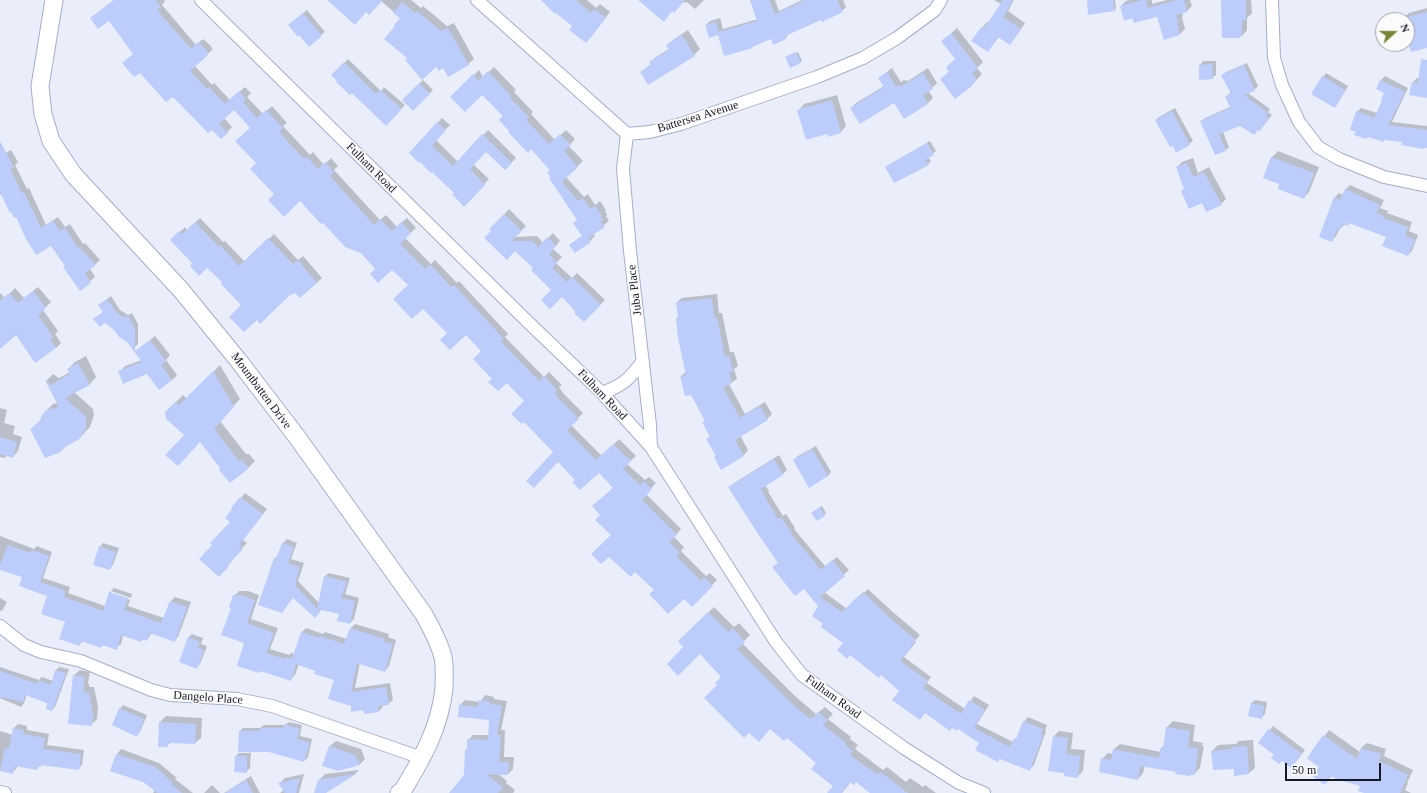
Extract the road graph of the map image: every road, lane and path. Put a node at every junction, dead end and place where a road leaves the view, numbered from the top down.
1 (54, 0) edge
2 (201, 0) edge
3 (477, 0) edge
4 (941, 0) edge
5 (1272, 0) edge
6 (627, 134) junction
7 (1427, 186) edge
8 (643, 361) junction
9 (602, 393) junction
10 (651, 447) junction
11 (0, 626) edge
12 (422, 758) junction
13 (0, 792) edge
14 (403, 792) edge
15 (5, 793) edge
16 (984, 793) edge

1 - 12 main road, Mountbatten Drive
2 - 9 street, Fulham Road
3 - 6 street
4 - 6 street, Battersea Avenue
5 - 7 street
6 - 8 street, Juba Place
8 - 9 street
8 - 10 street, Juba Place
9 - 10 street, Fulham Road
10 - 16 street, Fulham Road
11 - 12 street, Dangelo Place
12 - 14 main road, Mountbatten Drive
13 - 15 street

